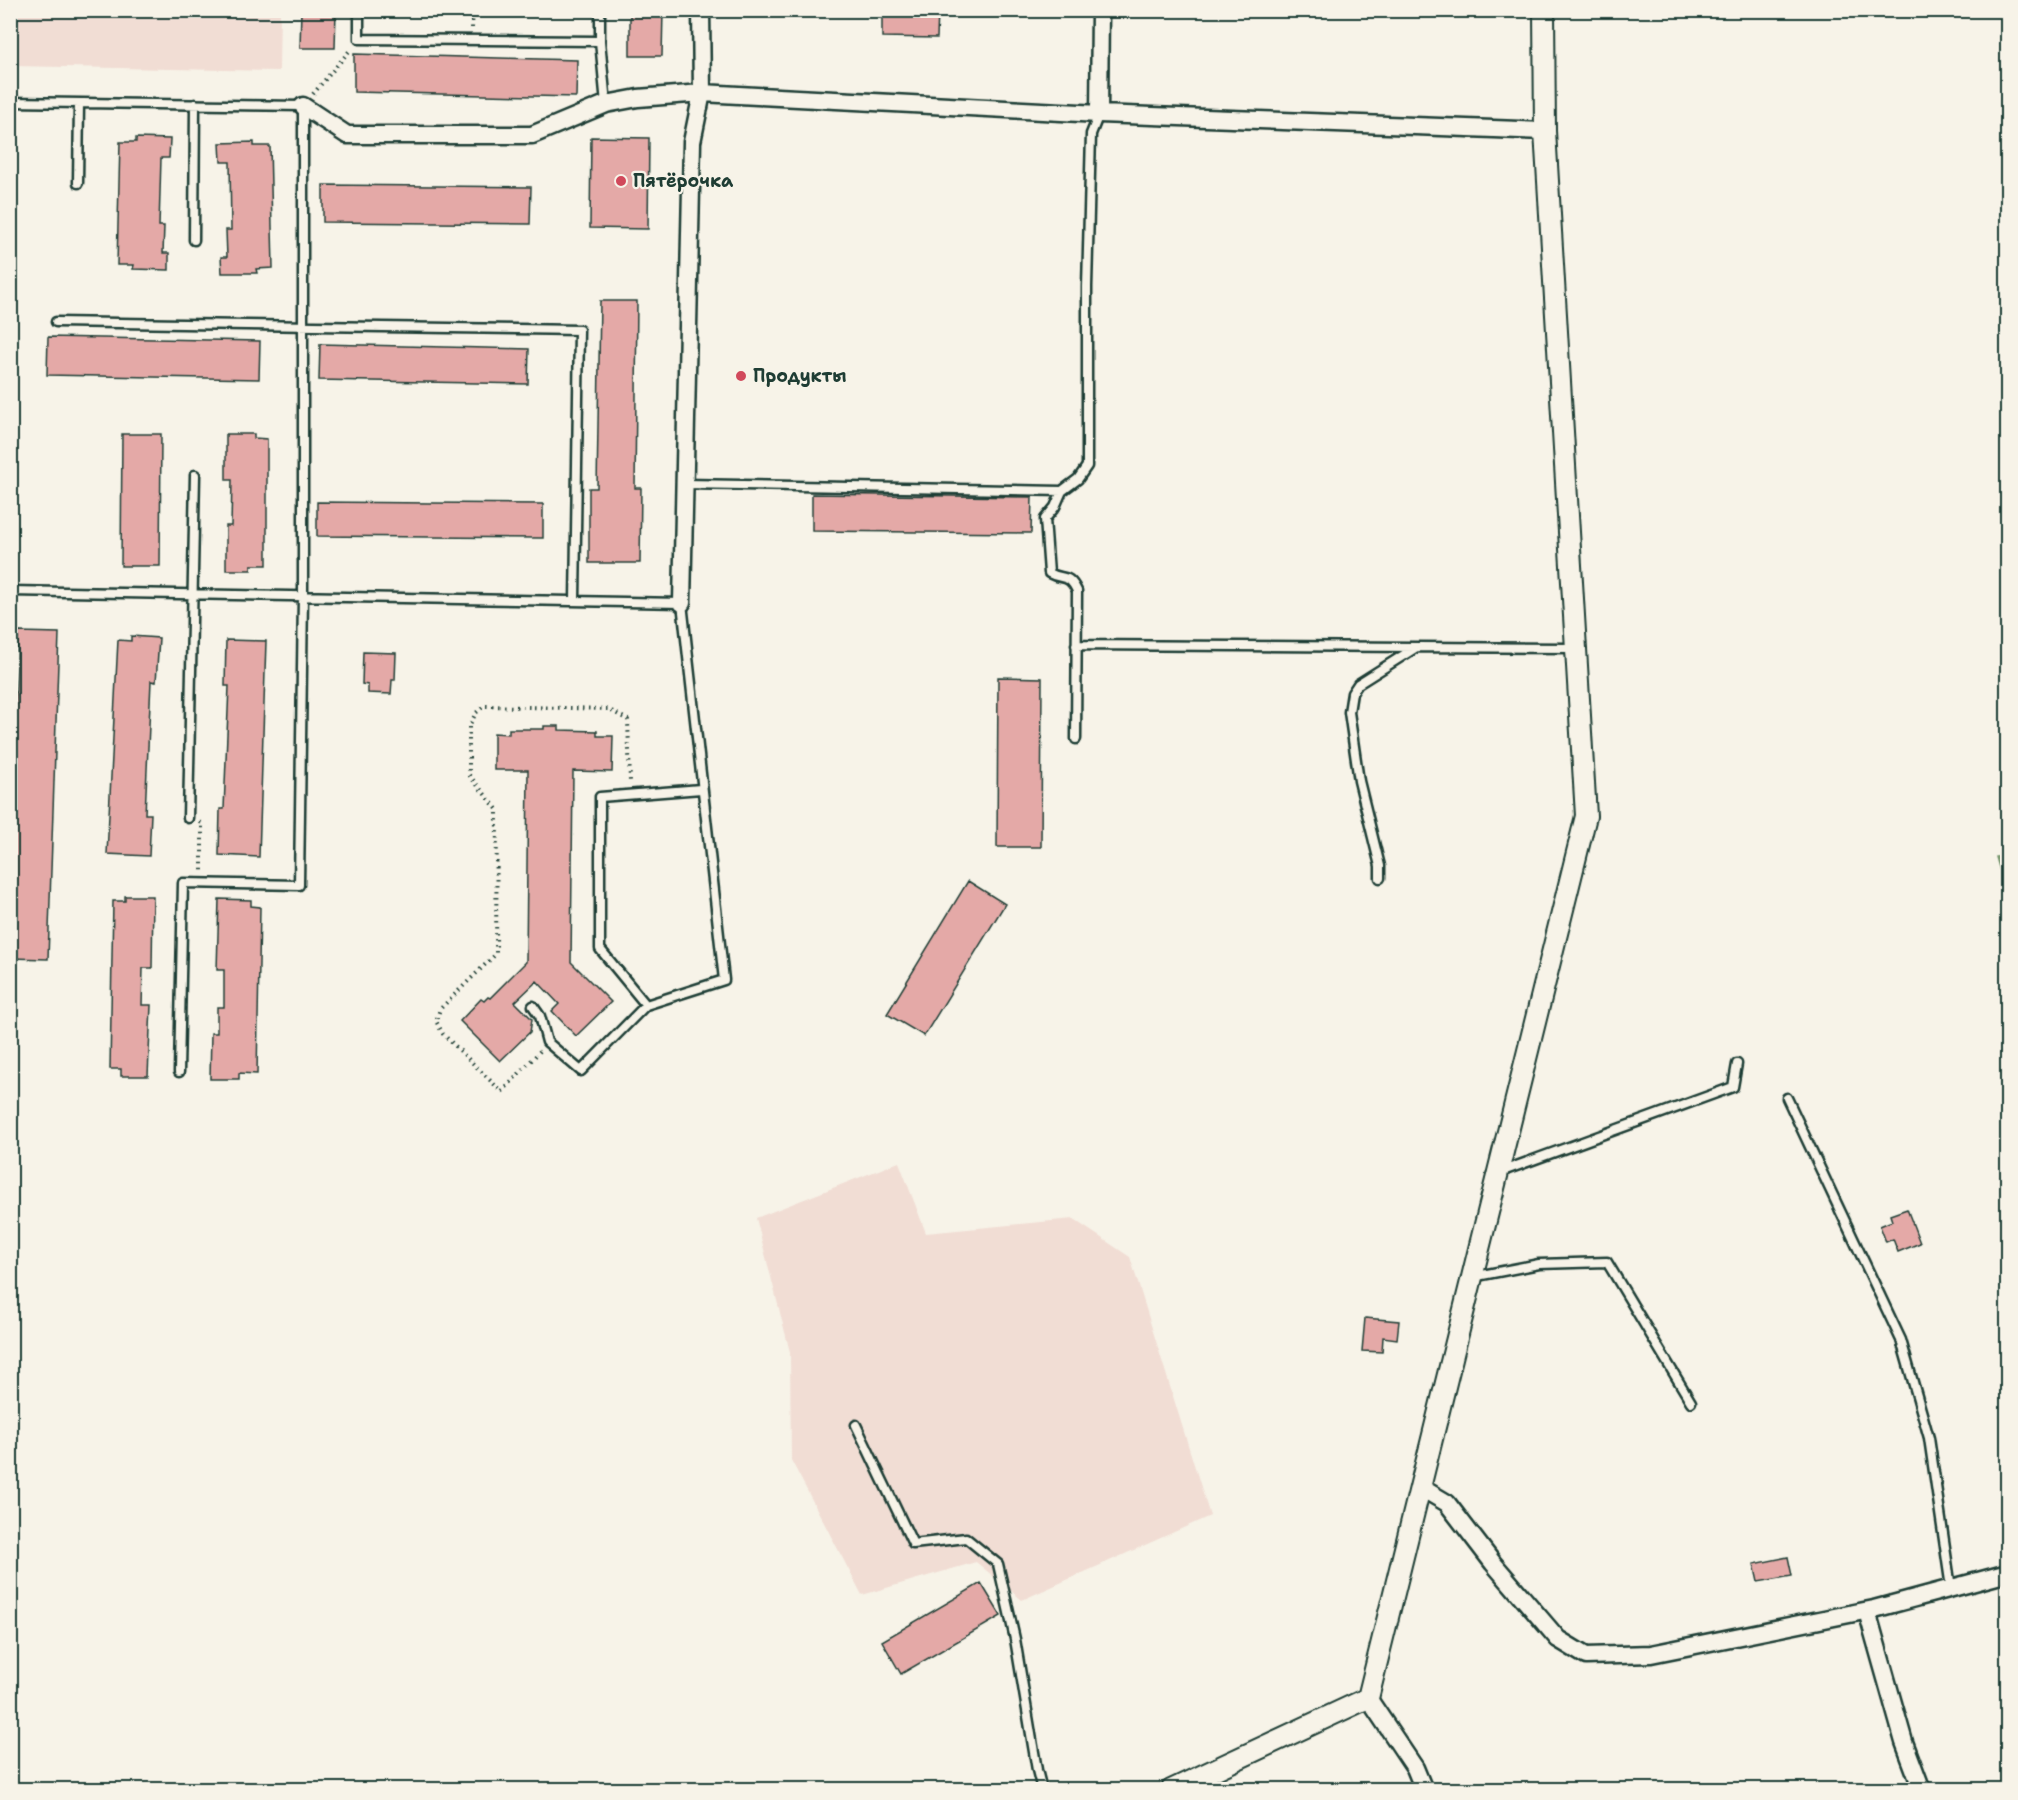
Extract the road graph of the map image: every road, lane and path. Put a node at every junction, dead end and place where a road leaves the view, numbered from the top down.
1 (359, 10) edge
2 (600, 10) edge
3 (701, 10) edge
4 (1100, 10) edge
5 (1544, 10) edge
6 (359, 39) junction
7 (600, 41) junction
8 (702, 93) junction
9 (10, 102) edge
10 (79, 103) junction
11 (195, 104) junction
12 (606, 104) junction
13 (303, 106) junction
14 (1099, 114) junction
15 (1545, 131) junction
16 (78, 183) dead end
17 (194, 240) dead end
18 (56, 322) dead end
19 (303, 326) junction
20 (195, 475) dead end
21 (685, 484) junction
22 (1062, 491) junction
23 (10, 591) edge
24 (193, 594) junction
25 (303, 596) junction
26 (575, 601) junction
27 (682, 603) junction
28 (1076, 645) junction
29 (1418, 647) junction
30 (1575, 648) junction
31 (1076, 739) dead end
32 (701, 789) junction
33 (631, 794) junction
34 (188, 818) joint
35 (1380, 878) dead end
36 (202, 883) junction
37 (646, 1005) junction
38 (533, 1006) dead end
39 (548, 1042) junction
40 (1737, 1064) dead end
41 (179, 1072) dead end
42 (1787, 1098) dead end
43 (1497, 1173) junction
44 (1472, 1277) junction
45 (1692, 1402) dead end
46 (856, 1425) dead end
47 (1420, 1487) junction
48 (2007, 1573) edge
49 (1951, 1588) junction
50 (1867, 1611) junction
51 (1368, 1698) junction
52 (1042, 1790) edge
53 (1172, 1790) edge
54 (1424, 1790) edge
55 (1922, 1790) edge

1 - 6 lane
2 - 7 lane
3 - 8 street
4 - 14 street
5 - 15 street
6 - 7 lane
6 - 13 path
7 - 12 lane
8 - 12 street
8 - 14 street
8 - 21 street
9 - 10 lane
10 - 11 lane
10 - 16 lane
11 - 13 lane
11 - 17 lane
12 - 13 street
13 - 19 lane
14 - 15 street
14 - 22 lane
15 - 30 street
18 - 19 lane
19 - 25 lane
19 - 26 lane
20 - 24 lane
21 - 22 lane
21 - 27 street
22 - 28 lane
23 - 24 lane
24 - 25 lane
24 - 34 lane
25 - 26 lane
25 - 36 lane
26 - 27 lane
27 - 32 lane
28 - 29 lane
28 - 31 lane
29 - 30 lane
29 - 35 lane
30 - 43 street
32 - 33 lane
32 - 37 lane
33 - 37 lane
33 - 39 path
34 - 36 path
36 - 41 lane
37 - 39 lane
38 - 39 lane
40 - 43 lane
42 - 49 lane
43 - 44 street
44 - 45 lane
44 - 47 street
46 - 52 lane
47 - 50 street
47 - 51 street
48 - 49 street
49 - 50 street
50 - 55 street
51 - 53 street
51 - 54 street

